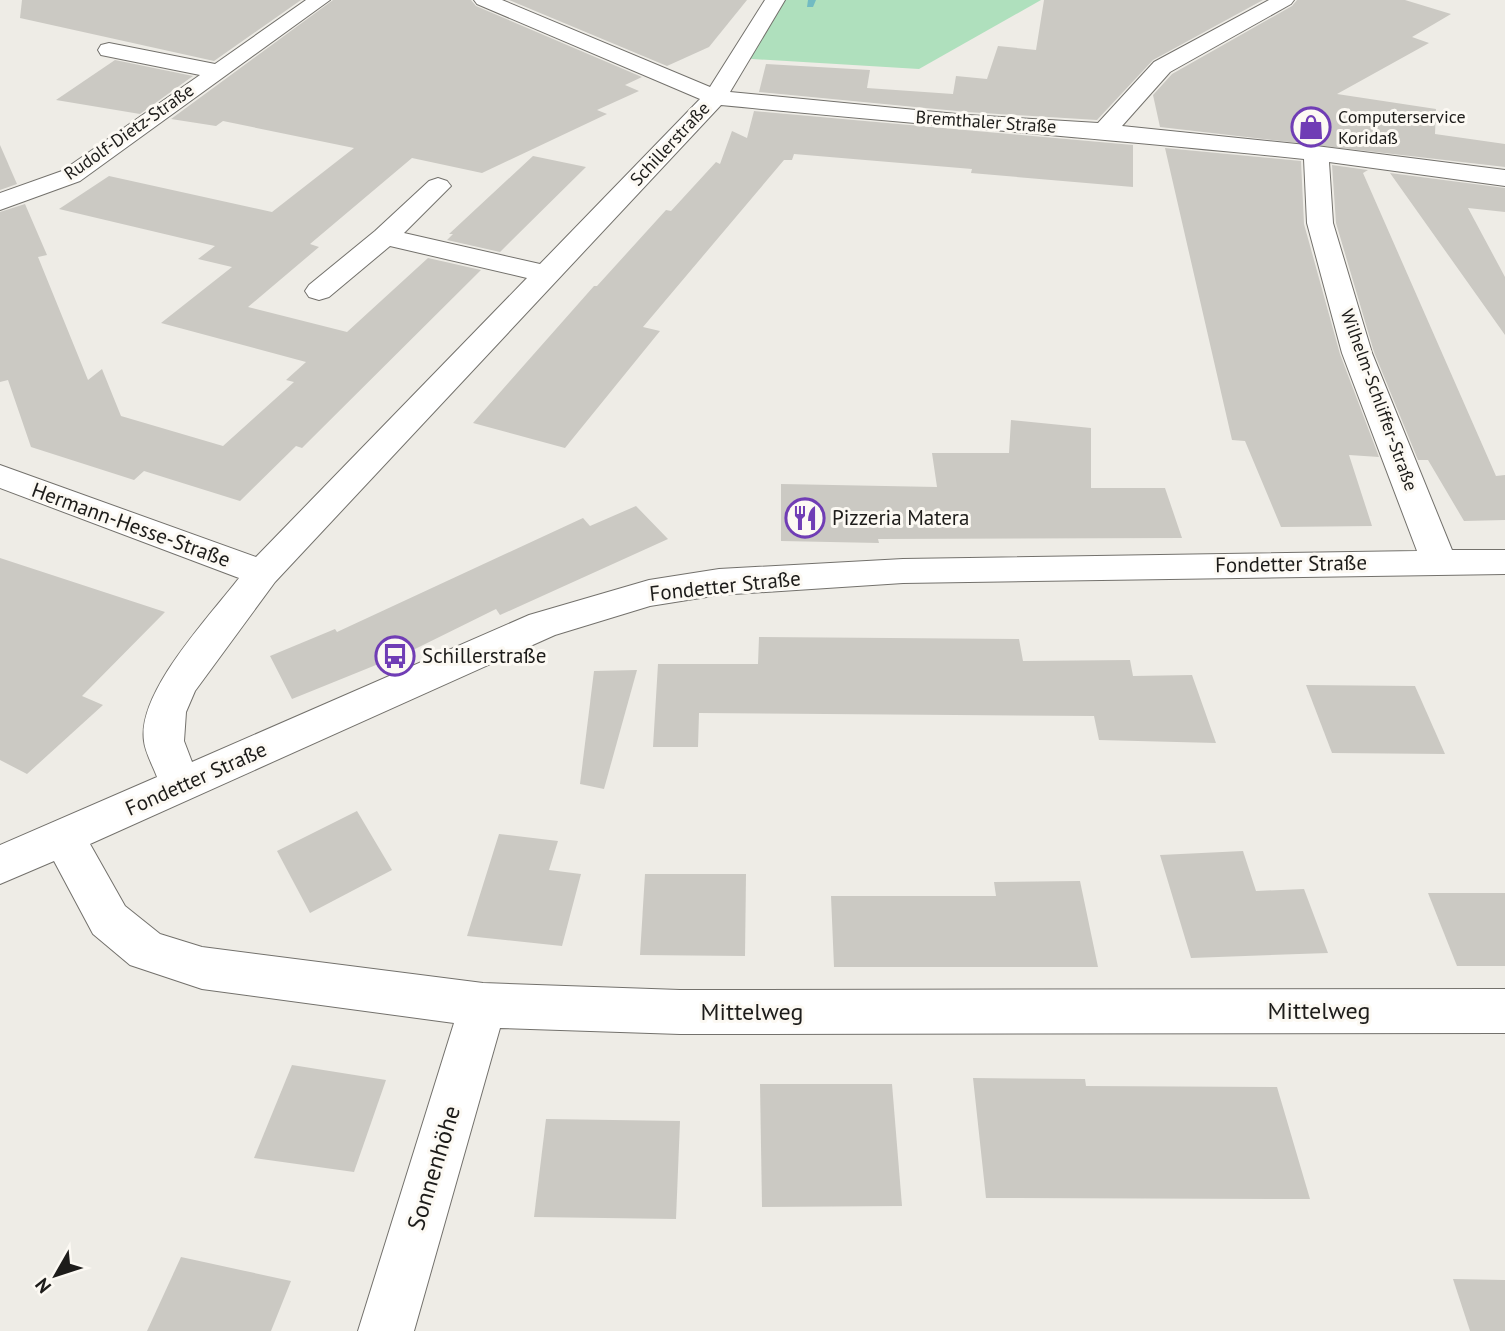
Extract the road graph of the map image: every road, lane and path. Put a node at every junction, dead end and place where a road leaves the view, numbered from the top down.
1 (320, 0) edge
2 (484, 0) edge
3 (775, 0) edge
4 (1284, 0) edge
5 (109, 50) dead end
6 (216, 71) junction
7 (715, 97) junction
8 (1104, 131) junction
9 (1316, 153) junction
10 (1505, 178) edge
11 (438, 186) dead end
12 (0, 202) edge
13 (385, 237) junction
14 (548, 274) junction
15 (318, 291) dead end
16 (0, 476) edge
17 (1439, 562) junction
18 (1505, 562) edge
19 (262, 573) junction
20 (181, 785) junction
21 (64, 837) junction
22 (0, 865) edge
23 (483, 1005) junction
24 (1505, 1011) edge
25 (386, 1331) edge

1 - 6 street, Rudolf-Dietz-Straße
2 - 7 street, Bremthaler Straße
3 - 7 street, Schillerstraße
4 - 8 street
5 - 6 street, Rudolf-Dietz-Straße
6 - 12 street, Rudolf-Dietz-Straße
7 - 8 street, Bremthaler Straße
7 - 14 street, Schillerstraße
8 - 9 street, Bremthaler Straße
9 - 10 street, Bremthaler Straße
9 - 17 street, Wilhelm-Schliffer-Straße
11 - 13 street
13 - 14 street
13 - 15 street
14 - 19 street, Schillerstraße
16 - 19 street, Hermann-Hesse-Straße
17 - 18 street, Fondetter Straße
17 - 20 street, Fondetter Straße
19 - 20 street, Schillerstraße
20 - 21 street, Fondetter Straße
21 - 22 street, Fondetter Straße
21 - 23 street, Mittelweg
23 - 24 street, Mittelweg
23 - 25 street, Sonnenhöhe

